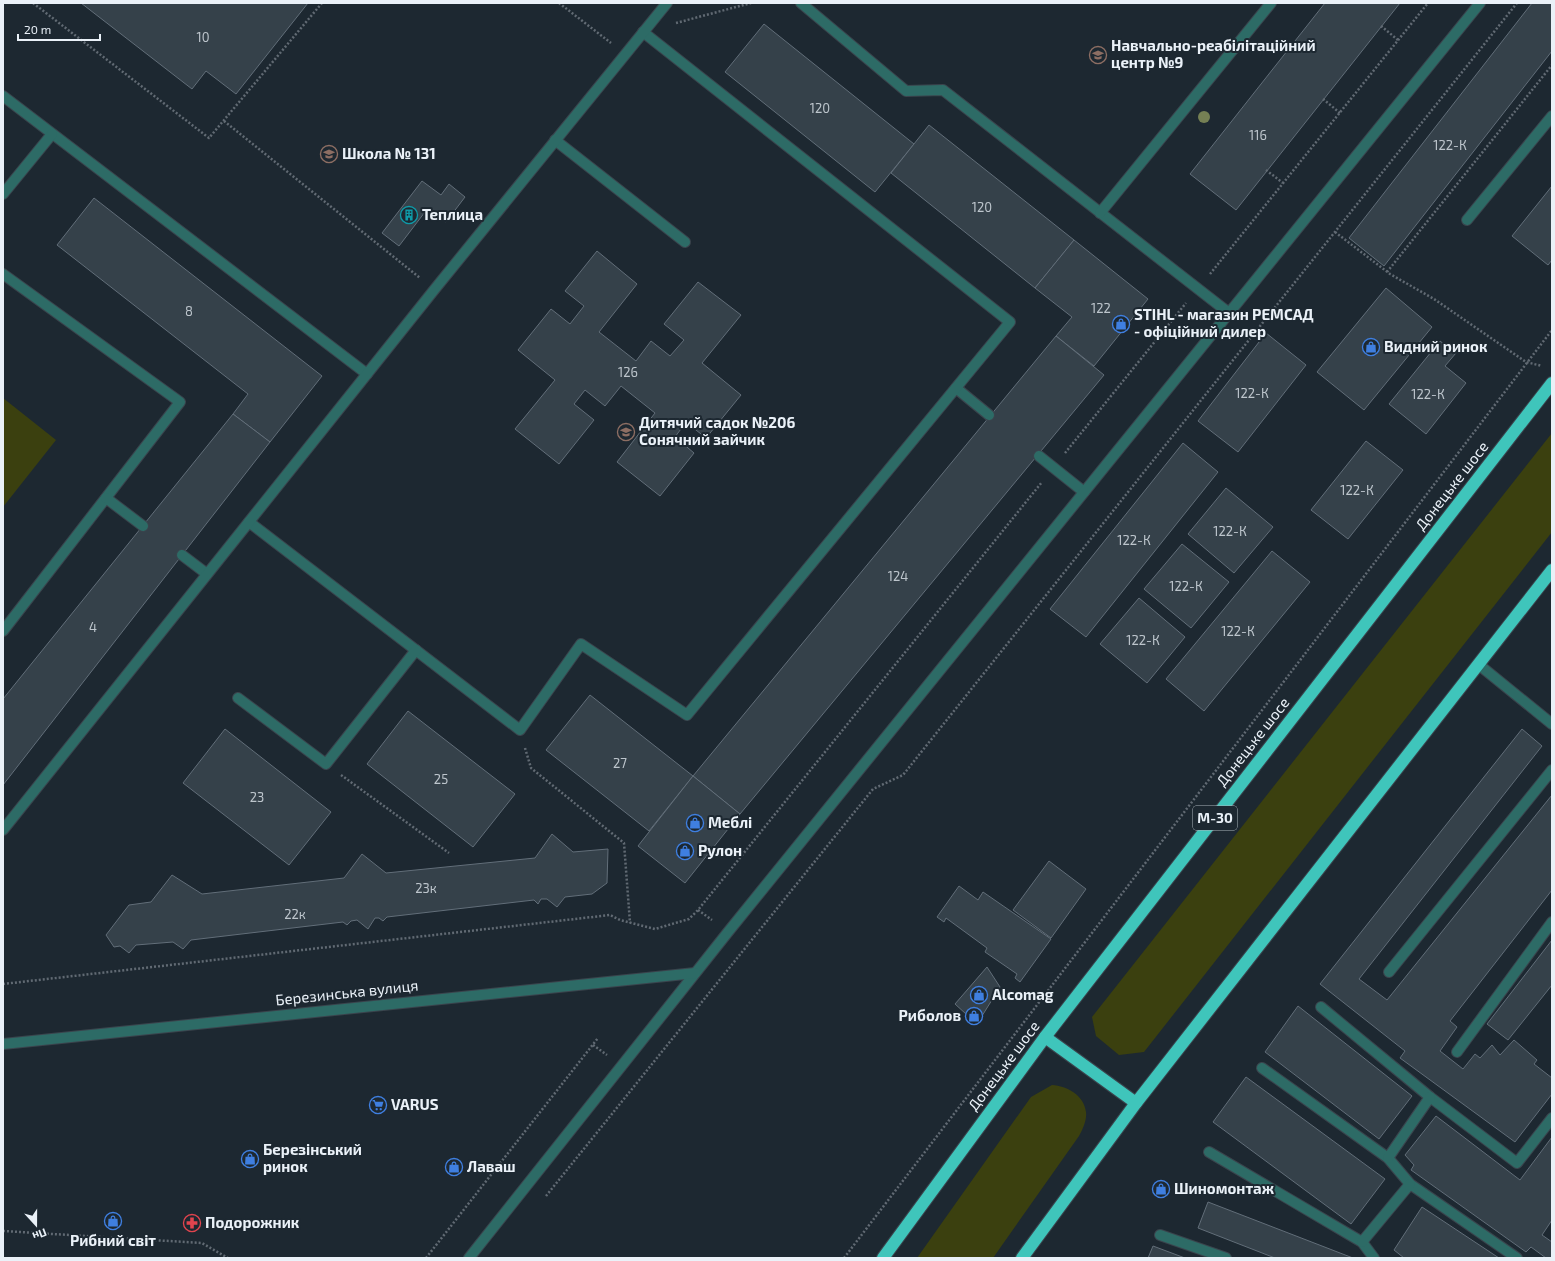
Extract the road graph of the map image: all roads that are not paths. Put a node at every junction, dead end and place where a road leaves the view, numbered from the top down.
1 (667, 3) edge
2 (801, 3) edge
3 (1271, 3) edge
4 (1480, 3) edge
5 (643, 32) junction
6 (3, 96) edge
7 (1552, 116) edge
8 (52, 134) junction
9 (555, 140) junction
10 (3, 194) edge
11 (1100, 213) junction
12 (1466, 220) dead end
13 (684, 242) dead end
14 (3, 274) edge
15 (1229, 313) junction
16 (367, 374) junction
17 (1552, 383) edge
18 (956, 388) junction
19 (989, 415) dead end
20 (1040, 456) dead end
21 (1084, 492) junction
22 (106, 498) junction
23 (249, 522) junction
24 (143, 526) dead end
25 (182, 555) dead end
26 (1552, 570) edge
27 (207, 574) junction
28 (3, 631) edge
29 (416, 650) junction
30 (1478, 664) junction
31 (238, 698) dead end
32 (1552, 724) edge
33 (1552, 770) edge
34 (3, 830) edge
35 (1552, 922) edge
36 (1389, 972) dead end
37 (695, 973) junction
38 (1321, 1007) dead end
39 (1045, 1037) junction
40 (3, 1044) edge
41 (1457, 1052) dead end
42 (1262, 1068) dead end
43 (1430, 1097) junction
44 (1136, 1103) junction
45 (1552, 1118) edge
46 (1209, 1152) dead end
47 (1388, 1158) junction
48 (1410, 1184) junction
49 (1160, 1235) dead end
50 (1362, 1242) junction
51 (469, 1258) edge
52 (883, 1258) edge
53 (1022, 1258) edge
54 (1226, 1258) edge
55 (1374, 1258) edge
56 (1517, 1258) edge

1 - 5 street
2 - 11 street
3 - 11 street
4 - 15 street
5 - 9 street
5 - 18 street
6 - 8 street
7 - 12 street
8 - 10 street
8 - 16 street
9 - 13 street
9 - 16 street
11 - 15 street
14 - 22 street
15 - 21 street
16 - 23 street
17 - 39 highway, Донецьке шосе / М-30
18 - 19 street
18 - 29 street
20 - 21 street
21 - 37 street
22 - 24 street
22 - 28 street
23 - 27 street
23 - 29 street
25 - 27 street
26 - 30 highway
27 - 34 street
29 - 31 street
30 - 32 street
30 - 44 highway
33 - 36 street
35 - 41 street
37 - 40 street, Березинська вулиця
37 - 51 street
38 - 43 street
39 - 44 highway
39 - 52 highway, Донецьке шосе / М-30
42 - 47 street
43 - 45 street
43 - 47 street
44 - 53 highway
46 - 50 street
47 - 48 street
48 - 50 street
48 - 56 street
49 - 54 street
50 - 55 street

